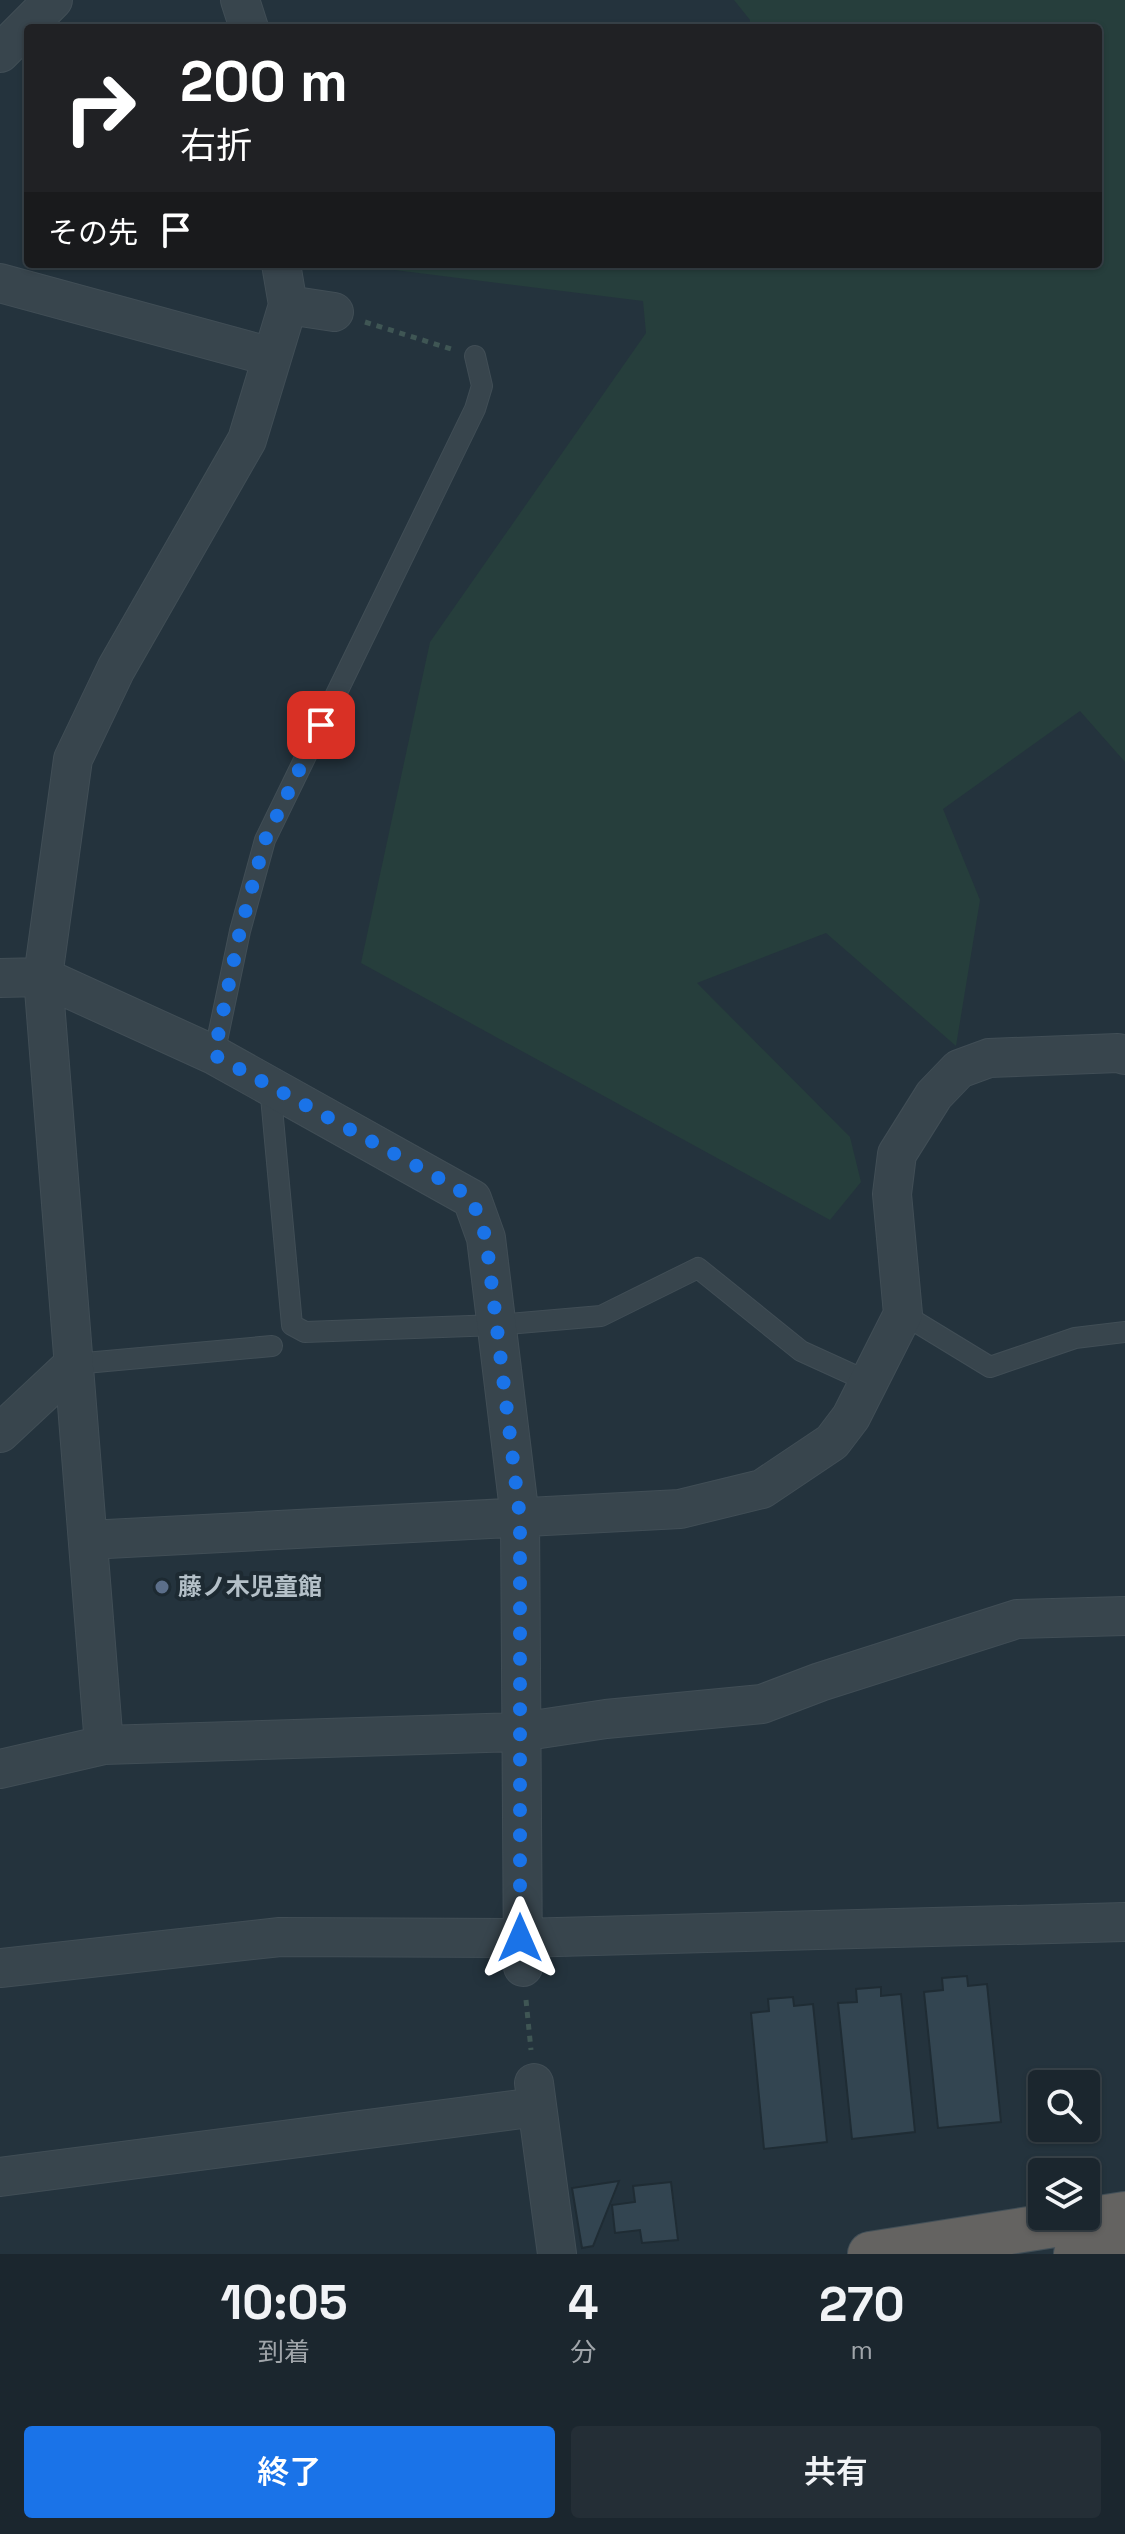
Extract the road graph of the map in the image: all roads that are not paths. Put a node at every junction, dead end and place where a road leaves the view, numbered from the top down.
1 (53, 0) edge
2 (240, 0) edge
3 (29, 24) edge
4 (248, 24) edge
5 (24, 29) edge
6 (0, 53) edge
7 (282, 268) edge
8 (0, 283) edge
9 (288, 305) junction
10 (334, 312) road end
11 (475, 356) road end
12 (272, 357) junction
13 (43, 977) junction
14 (0, 978) edge
15 (214, 1055) junction
16 (1125, 1055) edge
17 (270, 1086) junction
18 (903, 1314) junction
19 (497, 1325) junction
20 (1125, 1332) edge
21 (272, 1346) dead end
22 (74, 1364) junction
23 (869, 1382) junction
24 (0, 1433) edge
25 (520, 1518) junction
26 (88, 1540) junction
27 (1125, 1616) edge
28 (520, 1732) junction
29 (104, 1745) junction
30 (0, 1769) edge
31 (1125, 1922) edge
32 (522, 1952) junction
33 (0, 1968) edge
34 (0, 2177) edge
35 (1125, 2214) edge
36 (1125, 2246) edge
37 (557, 2254) edge
38 (870, 2254) edge
39 (1076, 2254) edge

1 - 3 street
2 - 4 street
5 - 6 street
7 - 9 street
8 - 12 street
9 - 10 street
9 - 12 street
11 - 15 lane
12 - 13 street
13 - 14 street
13 - 15 street
13 - 22 street
15 - 17 street
16 - 18 street
17 - 19 street
17 - 19 lane
18 - 20 lane
18 - 23 street
19 - 23 lane
19 - 25 street
21 - 22 lane
22 - 24 street
22 - 26 street
23 - 25 street
25 - 26 street
25 - 28 street
26 - 29 street
27 - 28 street
28 - 29 street
28 - 32 street
29 - 30 street
31 - 32 street
32 - 33 street
34 - 37 street
35 - 38 highway
36 - 39 highway

